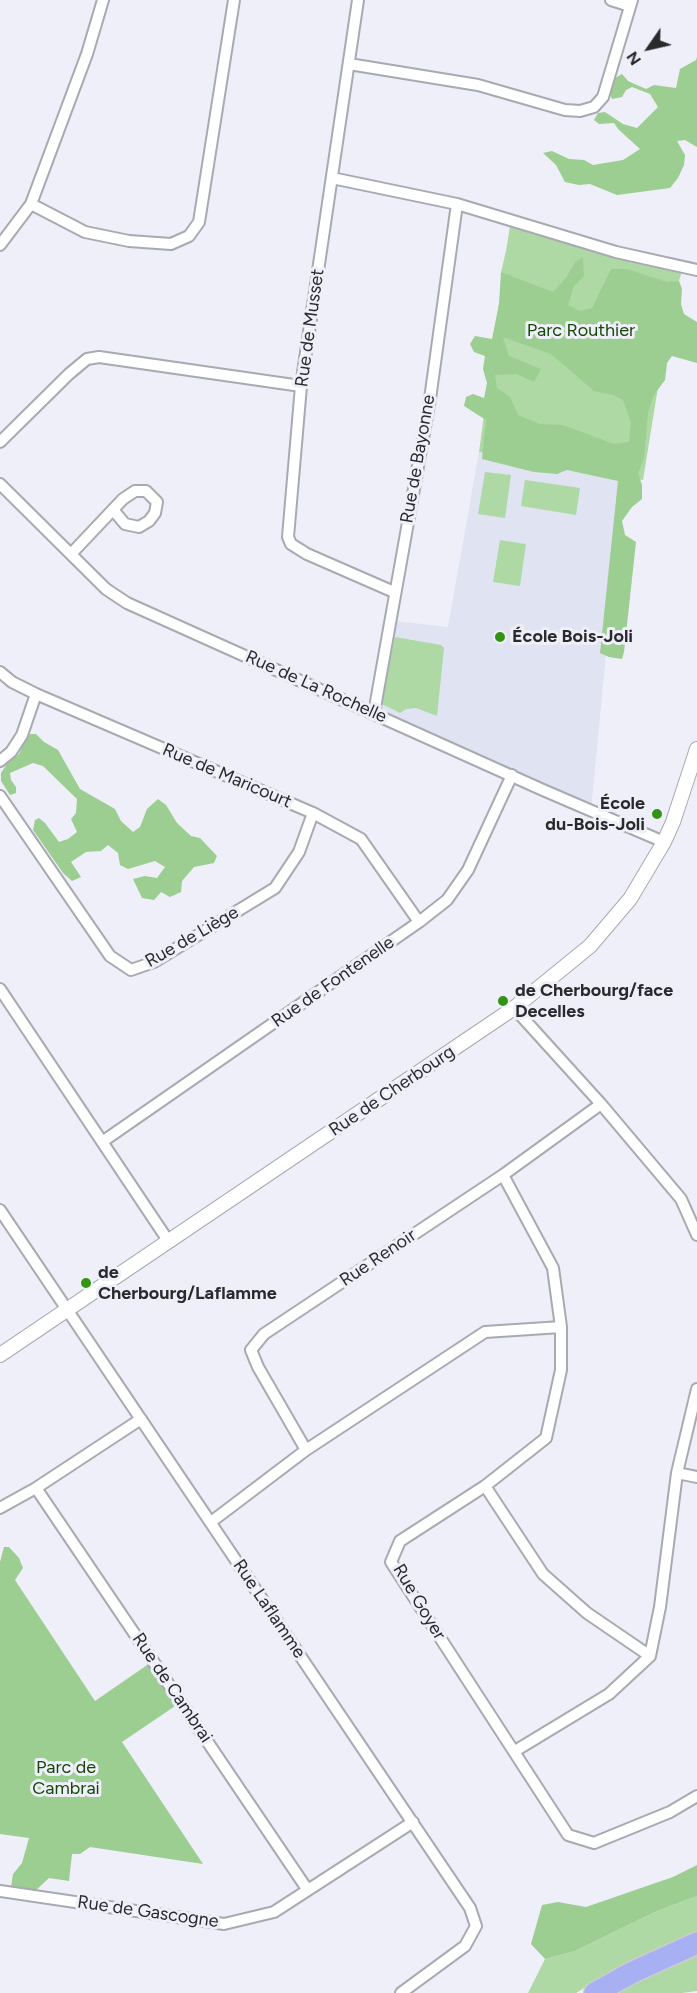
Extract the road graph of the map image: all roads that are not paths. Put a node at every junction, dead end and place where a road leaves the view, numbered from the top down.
1 (103, 0) edge
2 (234, 0) edge
3 (358, 0) edge
4 (611, 0) edge
5 (631, 3) edge
6 (349, 64) junction
7 (332, 178) junction
8 (31, 204) junction
9 (457, 204) junction
10 (0, 245) edge
11 (697, 270) edge
12 (301, 386) junction
13 (0, 442) edge
14 (0, 484) edge
15 (114, 511) dead end
16 (70, 554) junction
17 (394, 592) junction
18 (0, 672) edge
19 (36, 694) junction
20 (374, 713) junction
21 (697, 749) edge
22 (0, 762) edge
23 (512, 776) junction
24 (0, 796) edge
25 (313, 813) junction
26 (664, 842) junction
27 (419, 922) junction
28 (0, 989) edge
29 (514, 1008) junction
30 (601, 1104) junction
31 (102, 1142) junction
32 (503, 1175) junction
33 (0, 1210) edge
34 (697, 1235) edge
35 (168, 1242) junction
36 (68, 1311) junction
37 (561, 1327) junction
38 (0, 1355) edge
39 (697, 1389) edge
40 (141, 1419) junction
41 (306, 1450) junction
42 (677, 1473) junction
43 (697, 1477) edge
44 (485, 1486) junction
45 (36, 1488) junction
46 (0, 1509) edge
47 (211, 1522) junction
48 (650, 1656) junction
49 (514, 1751) junction
50 (697, 1796) edge
51 (413, 1822) junction
52 (307, 1889) junction
53 (0, 1891) edge
54 (697, 1943) edge
55 (402, 1993) edge
56 (595, 1993) edge

1 - 8 street
2 - 8 street
3 - 6 street, Rue de Musset
4 - 5 street
5 - 6 street
6 - 7 street, Rue de Musset
7 - 9 street
7 - 12 street, Rue de Musset
8 - 10 street
9 - 11 street
9 - 17 street, Rue de Bayonne
12 - 13 street
12 - 17 street, Rue de Musset
14 - 16 street, Rue de La Rochelle
15 - 16 street
16 - 20 street, Rue de La Rochelle
17 - 20 street, Rue de Bayonne
18 - 19 street, Rue de Maricourt
19 - 22 street
19 - 25 street, Rue de Maricourt
20 - 23 street, Rue de La Rochelle
21 - 26 street, Rue de Cherbourg
23 - 26 street, Rue de La Rochelle
23 - 27 street, Rue de Fontenelle
24 - 25 street, Rue de Liège
25 - 27 street, Rue de Maricourt
26 - 29 street, Rue de Cherbourg
27 - 31 street, Rue de Fontenelle
28 - 31 street
29 - 30 street
29 - 35 street, Rue de Cherbourg
30 - 32 street, Rue Renoir
30 - 34 street
31 - 35 street
32 - 37 street, Rue Goyer
32 - 41 street, Rue Renoir
33 - 36 street, Rue Laflamme
35 - 36 street, Rue de Cherbourg
36 - 38 street, Rue de Cherbourg
36 - 40 street, Rue Laflamme
37 - 41 street
37 - 44 street, Rue Goyer
39 - 42 street
40 - 45 street
40 - 47 street, Rue Laflamme
41 - 47 street
42 - 43 street
42 - 48 street
44 - 48 street
44 - 49 street, Rue Goyer
45 - 46 street
45 - 52 street, Rue de Cambrai
47 - 51 street, Rue Laflamme
48 - 49 street
49 - 50 street, Rue Goyer
51 - 52 street, Rue de Gascogne
51 - 55 street, Rue Laflamme
52 - 53 street, Rue de Gascogne
54 - 56 highway

